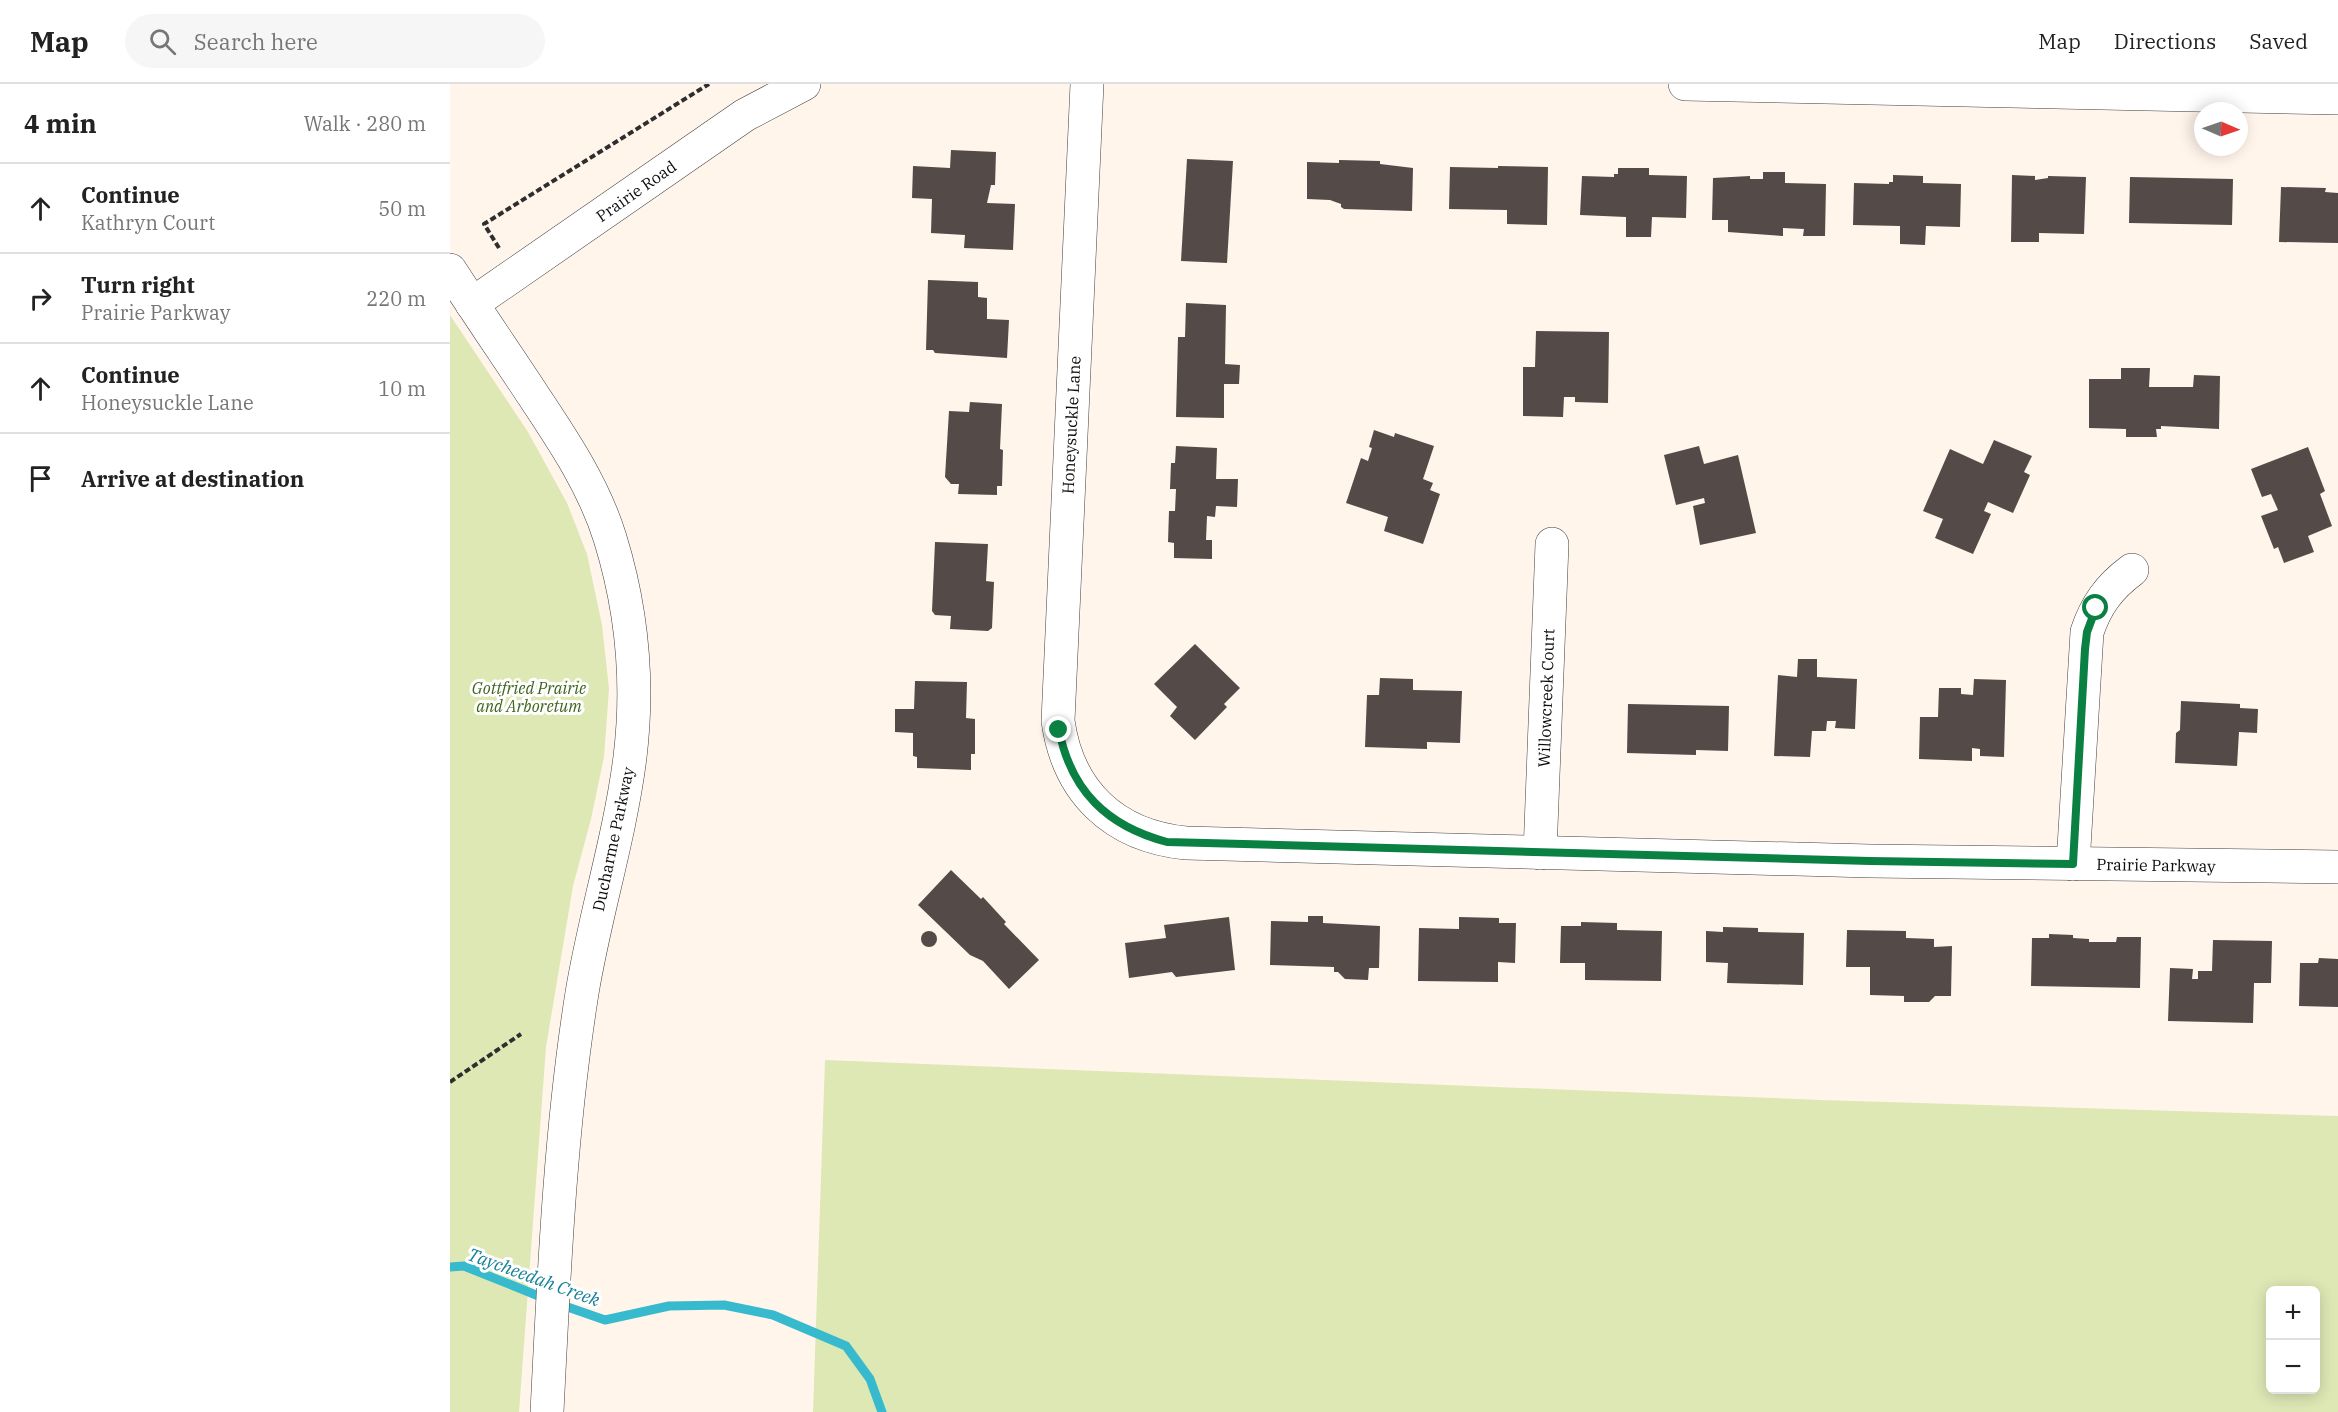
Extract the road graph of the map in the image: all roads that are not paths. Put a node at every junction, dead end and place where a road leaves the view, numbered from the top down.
1 (804, 84) edge
2 (1087, 84) edge
3 (1685, 84) edge
4 (2338, 98) edge
5 (450, 270) edge
6 (472, 304) junction
7 (1552, 544) dead end
8 (2132, 570) dead end
9 (1070, 765) joint
10 (1540, 853) junction
11 (2073, 864) junction
12 (2338, 867) edge
13 (547, 1403) edge

1 - 6 street, Prairie Road
2 - 9 street, Honeysuckle Lane
3 - 4 street
5 - 6 street, Ducharme Parkway
6 - 13 street, Ducharme Parkway
7 - 10 street, Willowcreek Court
8 - 11 street
9 - 10 street, Prairie Parkway
10 - 11 street, Prairie Parkway
11 - 12 street, Prairie Parkway

